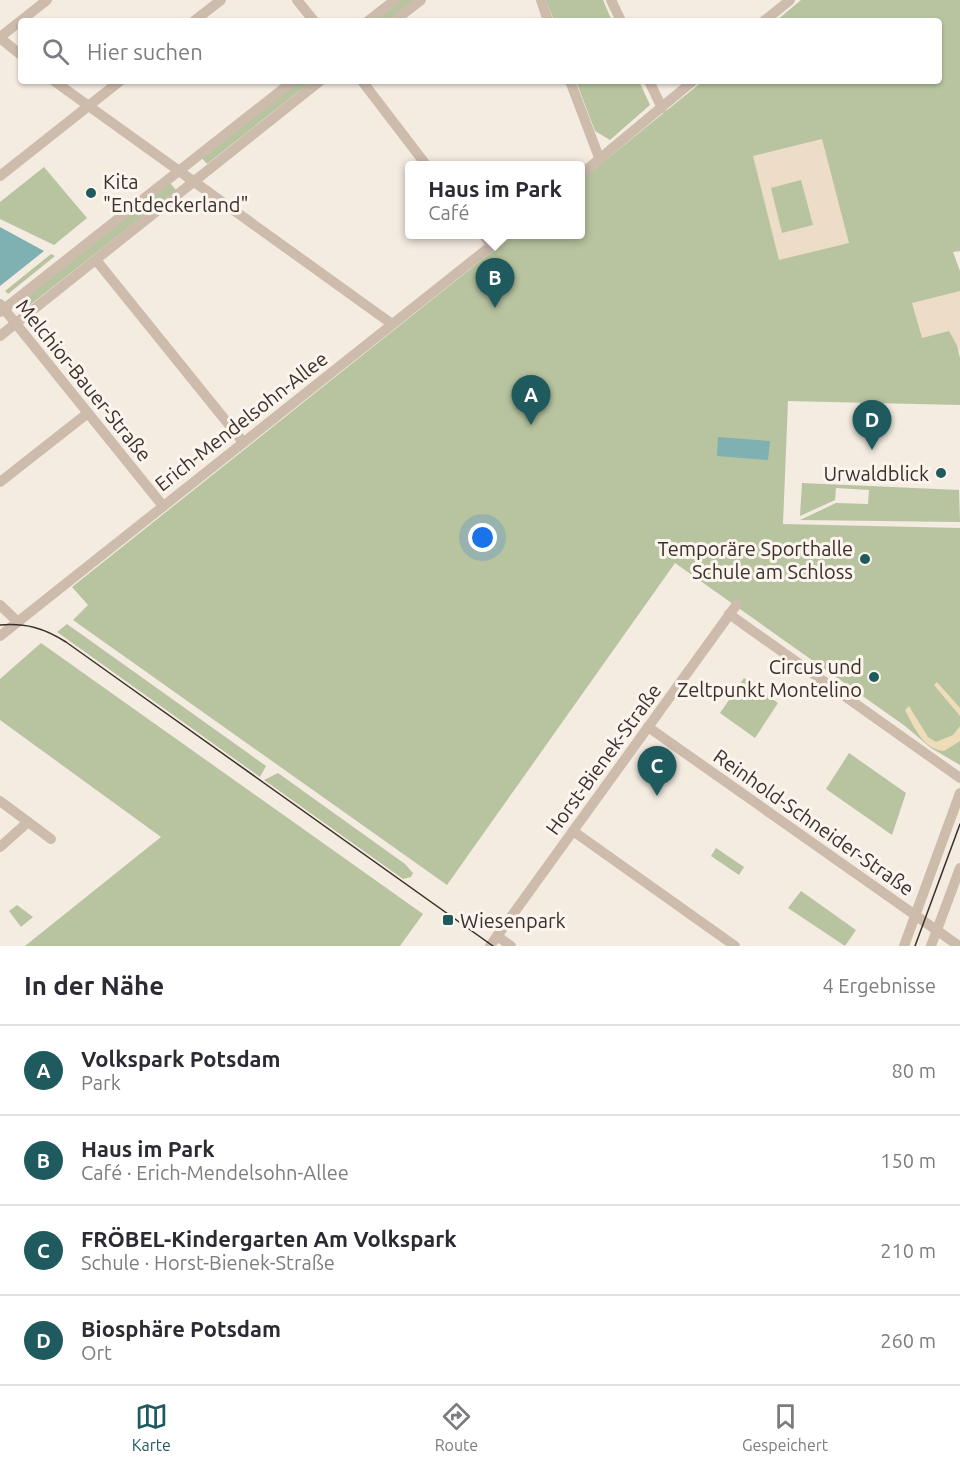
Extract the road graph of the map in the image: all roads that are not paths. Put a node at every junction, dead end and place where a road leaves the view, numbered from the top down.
1 (46, 0) edge
2 (221, 0) edge
3 (297, 0) edge
4 (394, 0) edge
5 (421, 0) edge
6 (541, 0) edge
7 (611, 0) edge
8 (790, 0) edge
9 (24, 18) edge
10 (198, 18) edge
11 (312, 18) edge
12 (372, 18) edge
13 (398, 18) edge
14 (547, 18) edge
15 (620, 18) edge
16 (768, 18) edge
17 (18, 23) edge
18 (0, 38) edge
19 (18, 53) edge
20 (58, 84) edge
21 (116, 84) edge
22 (289, 84) edge
23 (316, 84) edge
24 (364, 84) edge
25 (571, 84) edge
26 (650, 84) edge
27 (690, 84) edge
28 (88, 105) junction
29 (662, 108) junction
30 (600, 160) junction
31 (424, 161) edge
32 (178, 171) junction
33 (585, 171) edge
34 (0, 176) edge
35 (194, 182) junction
36 (487, 239) edge
37 (500, 239) edge
38 (492, 246) junction
39 (96, 260) junction
40 (1, 308) edge
41 (16, 324) junction
42 (392, 324) junction
43 (0, 336) edge
44 (88, 413) junction
45 (243, 442) junction
46 (0, 482) edge
47 (162, 506) junction
48 (737, 604) dead end
49 (0, 605) edge
50 (729, 614) junction
51 (18, 622) junction
52 (0, 636) edge
53 (648, 727) junction
54 (960, 778) edge
55 (960, 793) edge
56 (0, 801) edge
57 (28, 822) junction
58 (573, 831) junction
59 (51, 838) dead end
60 (0, 847) edge
61 (960, 868) edge
62 (915, 916) junction
63 (937, 930) junction
64 (497, 936) junction
65 (490, 946) edge
66 (511, 946) edge
67 (735, 946) edge
68 (904, 946) edge
69 (931, 946) edge
70 (959, 946) edge

1 - 9 street
2 - 10 street
3 - 11 street
4 - 12 street
5 - 13 street
6 - 14 street
7 - 15 street
8 - 16 street
17 - 18 street
18 - 19 street
20 - 28 street
21 - 28 street
22 - 32 street
23 - 35 street
24 - 31 street
25 - 30 street
26 - 29 street
27 - 29 street
28 - 32 street
28 - 34 street
29 - 30 street
30 - 33 street
32 - 35 street
32 - 40 street
35 - 39 street
35 - 42 street
36 - 38 street
37 - 38 street, Erich-Mendelsohn-Allee
38 - 42 street, Erich-Mendelsohn-Allee
39 - 41 street
39 - 45 street
40 - 41 street, Melchior-Bauer-Straße
41 - 43 street
41 - 44 street, Melchior-Bauer-Straße
42 - 45 street, Erich-Mendelsohn-Allee
44 - 46 street
44 - 47 street, Melchior-Bauer-Straße
45 - 47 street, Erich-Mendelsohn-Allee
47 - 51 street, Erich-Mendelsohn-Allee
48 - 50 street, Horst-Bienek-Straße
49 - 51 street
50 - 53 street, Horst-Bienek-Straße
50 - 54 street
51 - 52 street, Erich-Mendelsohn-Allee
53 - 58 street, Horst-Bienek-Straße
53 - 62 street, Reinhold-Schneider-Straße
55 - 62 street
56 - 57 street
57 - 59 street
57 - 60 street
58 - 64 street, Horst-Bienek-Straße
58 - 67 street
61 - 63 street
62 - 63 street, Reinhold-Schneider-Straße
62 - 68 street
63 - 69 street
63 - 70 street, Reinhold-Schneider-Straße
64 - 65 street, Horst-Bienek-Straße
64 - 66 street

